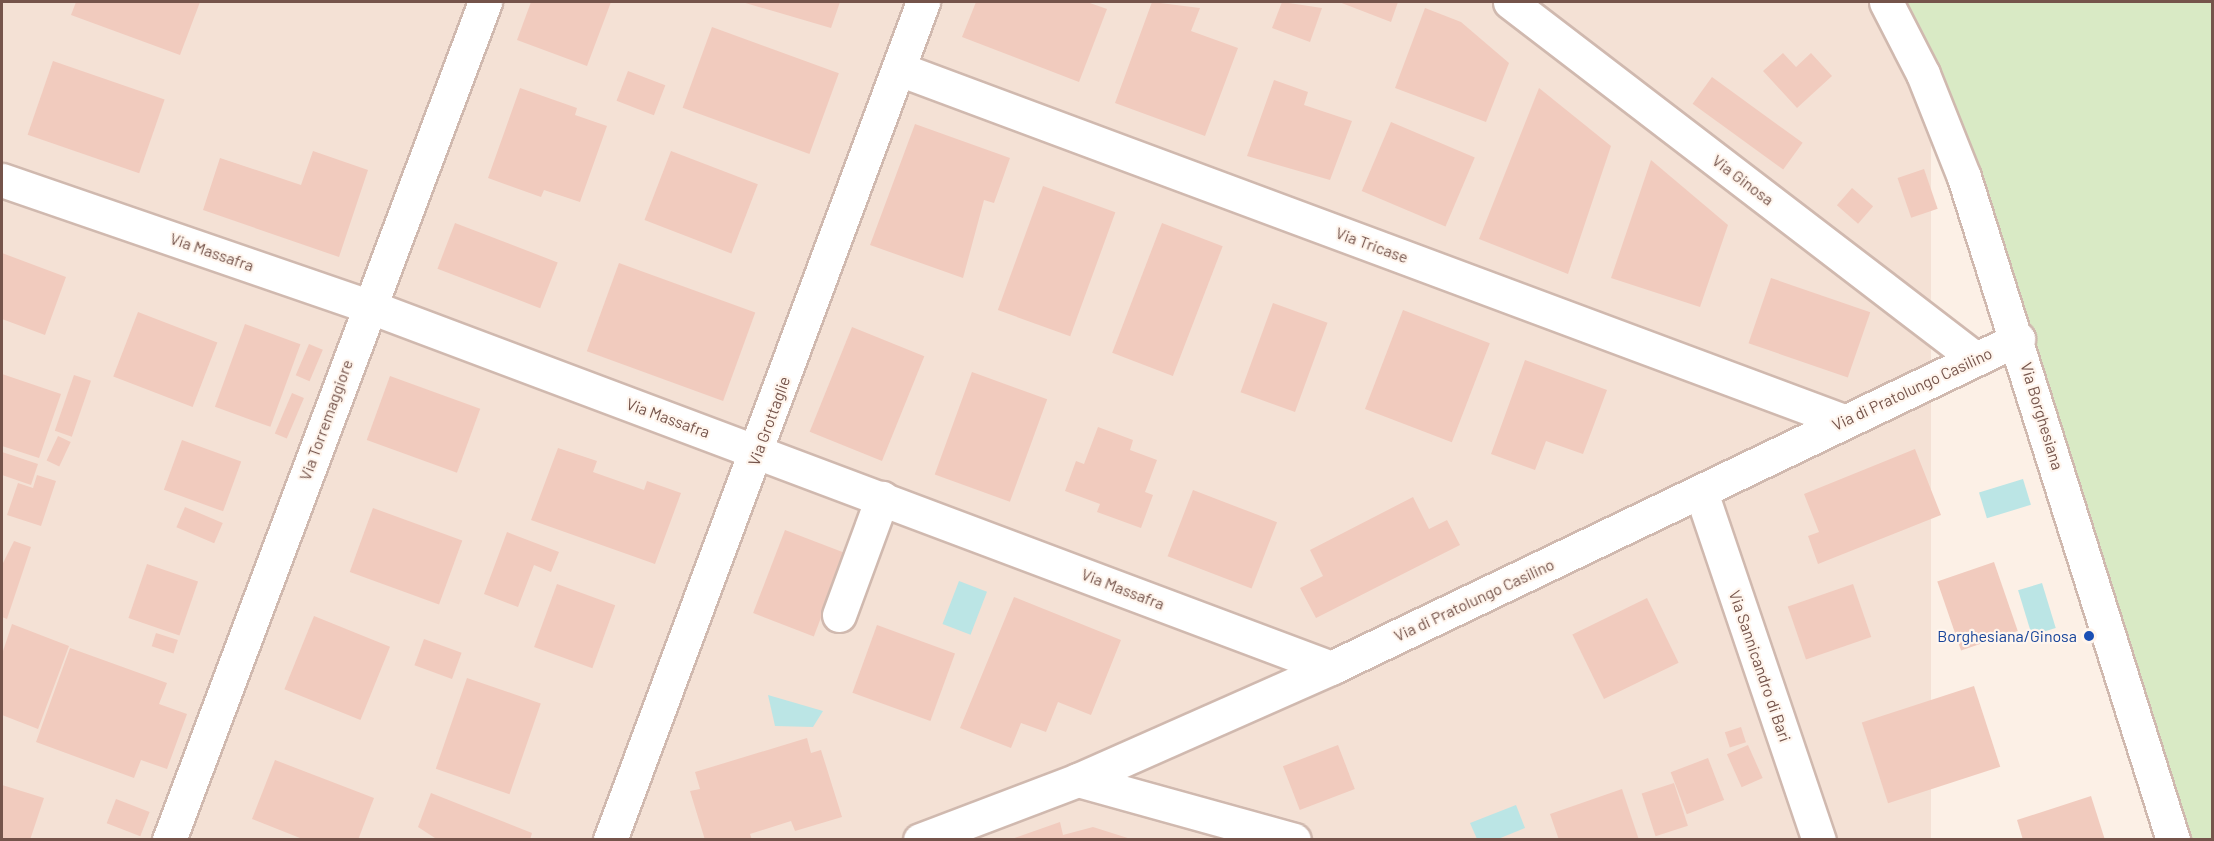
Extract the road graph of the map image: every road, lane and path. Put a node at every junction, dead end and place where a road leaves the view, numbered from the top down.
1 (485, 2) edge
2 (924, 2) edge
3 (1510, 2) edge
4 (1886, 2) edge
5 (899, 69) junction
6 (2, 180) edge
7 (368, 306) junction
8 (2018, 339) junction
9 (1976, 359) junction
10 (1844, 421) junction
11 (758, 452) junction
12 (1701, 492) junction
13 (882, 498) junction
14 (839, 615) dead end
15 (1331, 668) junction
16 (1078, 780) junction
17 (169, 840) edge
18 (610, 840) edge
19 (920, 840) edge
20 (1294, 840) edge
21 (1819, 840) edge
22 (2173, 840) edge

1 - 7 street, Via Torremaggiore
2 - 5 street, Via Grottaglie
3 - 9 street, Via Ginosa
4 - 8 street, Via Borghesiana
5 - 10 street, Via Tricase
5 - 11 street, Via Grottaglie
6 - 7 street, Via Massafra
7 - 11 street, Via Massafra
7 - 17 street, Via Torremaggiore
8 - 9 street, Via di Pratolungo Casilino
8 - 22 street, Via Borghesiana
9 - 10 street, Via di Pratolungo Casilino
10 - 12 street, Via di Pratolungo Casilino
11 - 13 street, Via Massafra
11 - 18 street, Via Grottaglie
12 - 15 street, Via di Pratolungo Casilino
12 - 21 street, Via Sannicandro di Bari
13 - 14 street
13 - 15 street, Via Massafra
15 - 16 street, Via di Pratolungo Casilino
16 - 19 street, Via di Pratolungo Casilino
16 - 20 street

